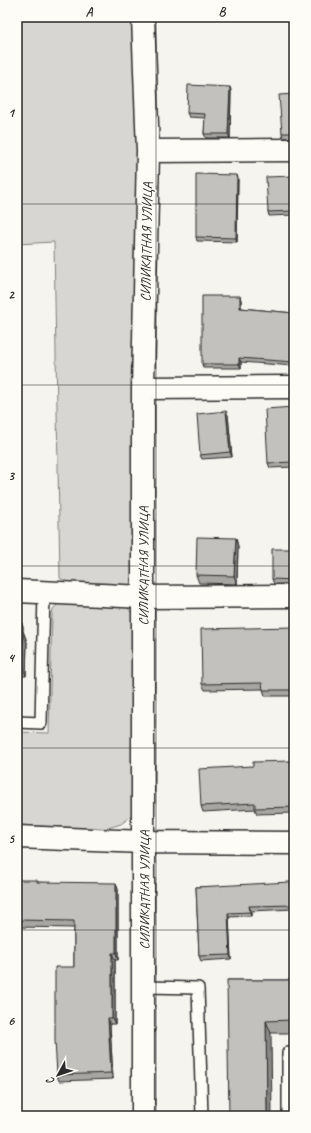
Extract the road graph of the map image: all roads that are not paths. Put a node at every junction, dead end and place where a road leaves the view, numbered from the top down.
1 (143, 17) edge
2 (294, 150) edge
3 (148, 151) junction
4 (294, 387) edge
5 (143, 388) junction
6 (17, 591) edge
7 (44, 593) junction
8 (294, 596) edge
9 (144, 597) junction
10 (17, 722) edge
11 (17, 837) edge
12 (144, 842) junction
13 (294, 843) edge
14 (144, 987) junction
15 (294, 1053) edge
16 (143, 1116) edge
17 (202, 1116) edge
18 (288, 1116) edge

1 - 3 street, СИЛИКАТНАЯ УЛИЦА
2 - 3 street
3 - 5 street, СИЛИКАТНАЯ УЛИЦА
4 - 5 street
5 - 9 street, СИЛИКАТНАЯ УЛИЦА
6 - 7 street
7 - 9 street
7 - 10 lane
8 - 9 street
9 - 12 street, СИЛИКАТНАЯ УЛИЦА
11 - 12 street
12 - 13 street
12 - 14 street, СИЛИКАТНАЯ УЛИЦА
14 - 16 street, СИЛИКАТНАЯ УЛИЦА
14 - 17 lane
15 - 18 lane

